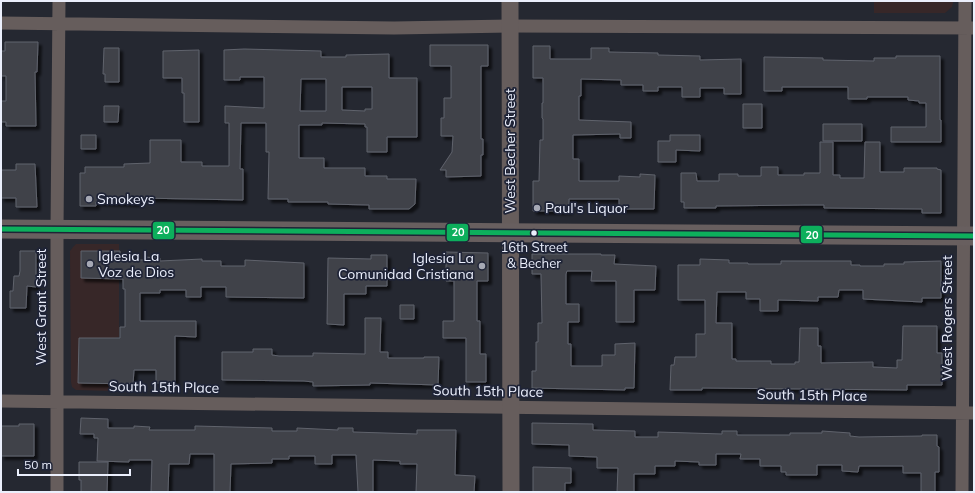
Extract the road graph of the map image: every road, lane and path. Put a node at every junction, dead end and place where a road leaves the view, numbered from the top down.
1 (59, 1) edge
2 (510, 1) edge
3 (965, 1) edge
4 (1, 23) edge
5 (59, 23) junction
6 (510, 26) junction
7 (969, 28) edge
8 (1, 229) edge
9 (57, 230) junction
10 (510, 233) junction
11 (969, 236) edge
12 (1, 401) edge
13 (57, 402) junction
14 (511, 408) junction
15 (968, 412) edge
16 (57, 492) edge
17 (511, 492) edge
18 (962, 492) edge

1 - 5 street, West Grant Street
2 - 6 street, West Becher Street
3 - 7 street, West Rogers Street
4 - 5 street
5 - 6 street
5 - 9 street, West Grant Street
6 - 7 street
6 - 10 street, West Becher Street
7 - 11 street, West Rogers Street
8 - 9 main road
9 - 10 main road
9 - 13 street, West Grant Street
10 - 11 main road
10 - 14 street, West Becher Street
11 - 15 street, West Rogers Street
12 - 13 street, South 15th Place
13 - 14 street, South 15th Place
13 - 16 street, West Grant Street
14 - 15 street, South 15th Place
14 - 17 street, West Becher Street
15 - 18 street, West Rogers Street

